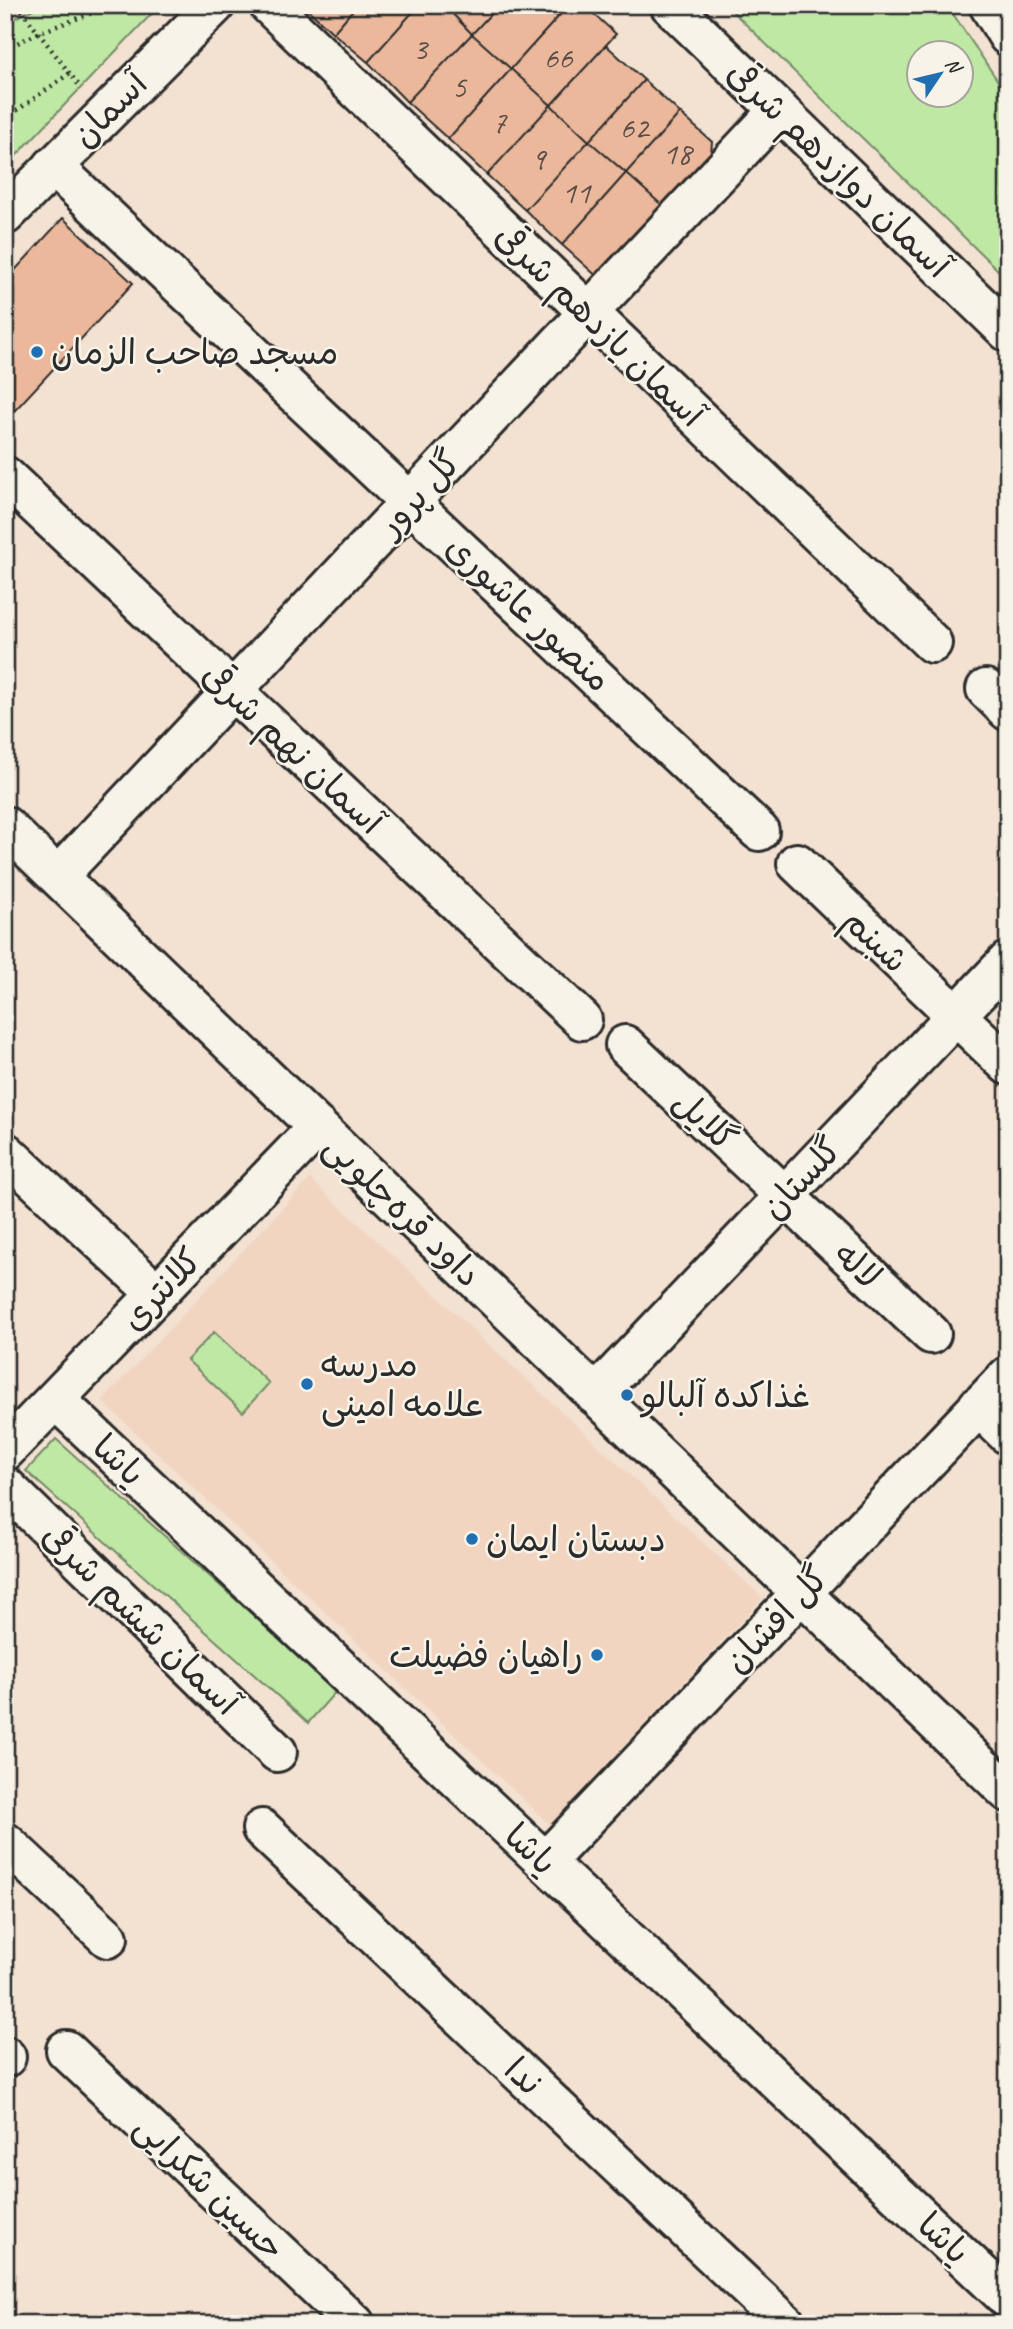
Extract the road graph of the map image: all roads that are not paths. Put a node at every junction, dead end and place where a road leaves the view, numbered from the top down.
1 (215, 5) edge
2 (270, 5) edge
3 (670, 5) edge
4 (989, 5) edge
5 (1008, 36) edge
6 (779, 110) junction
7 (52, 166) junction
8 (5, 215) edge
9 (587, 313) junction
10 (1008, 332) edge
11 (5, 475) edge
12 (411, 502) junction
13 (932, 643) dead end
14 (232, 691) junction
15 (5, 826) edge
16 (759, 831) dead end
17 (797, 863) dead end
18 (58, 876) junction
19 (1008, 961) edge
20 (956, 1016) junction
21 (582, 1020) dead end
22 (625, 1045) dead end
23 (1008, 1065) edge
24 (317, 1127) junction
25 (5, 1152) edge
26 (785, 1195) junction
27 (156, 1294) junction
28 (931, 1334) dead end
29 (1008, 1376) edge
30 (594, 1395) junction
31 (55, 1399) junction
32 (978, 1406) junction
33 (1008, 1434) edge
34 (5, 1451) edge
35 (5, 1486) edge
36 (800, 1594) junction
37 (277, 1752) dead end
38 (1008, 1792) edge
39 (262, 1829) dead end
40 (5, 1842) edge
41 (545, 1862) junction
42 (108, 1938) dead end
43 (66, 2050) dead end
44 (1008, 2299) edge
45 (355, 2324) edge
46 (786, 2324) edge

1 - 7 main road, آسمان
2 - 9 main road, آسمان یازدهم شرقی
3 - 6 main road, آسمان دوازدهم شرقی
4 - 5 main road
6 - 9 main road, گل پرور
6 - 10 main road, آسمان دوازدهم شرقی
7 - 8 main road, آسمان
7 - 12 main road, منصور عاشوری
9 - 12 main road, گل پرور
9 - 13 main road, آسمان یازدهم شرقی
11 - 14 main road, آسمان نهم شرقی
12 - 14 main road, گل پرور
12 - 16 main road, منصور عاشوری
14 - 18 main road, گل پرور
14 - 21 main road, آسمان نهم شرقی
15 - 18 main road, داود قره‌چلویی
17 - 20 main road, شبنم
18 - 24 main road, داود قره‌چلویی
19 - 20 main road, گلستان
20 - 23 main road, شبنم
20 - 26 main road, گلستان
22 - 26 main road, گلایل
24 - 27 main road, کلانتری
24 - 30 main road, داود قره‌چلویی
25 - 27 main road
26 - 28 main road, لاله
26 - 30 main road, گلستان
27 - 31 main road, کلانتری
29 - 32 main road, گل افشان
30 - 36 main road, داود قره‌چلویی
31 - 34 main road, کلانتری
31 - 41 main road, یاشا
32 - 33 main road
32 - 36 main road, گل افشان
35 - 37 main road, آسمان ششم شرقی
36 - 38 main road, داود قره‌چلویی
36 - 41 main road, گل افشان
39 - 46 main road, ندا
40 - 42 main road
41 - 44 main road, یاشا
43 - 45 main road, حسین شکرایی

